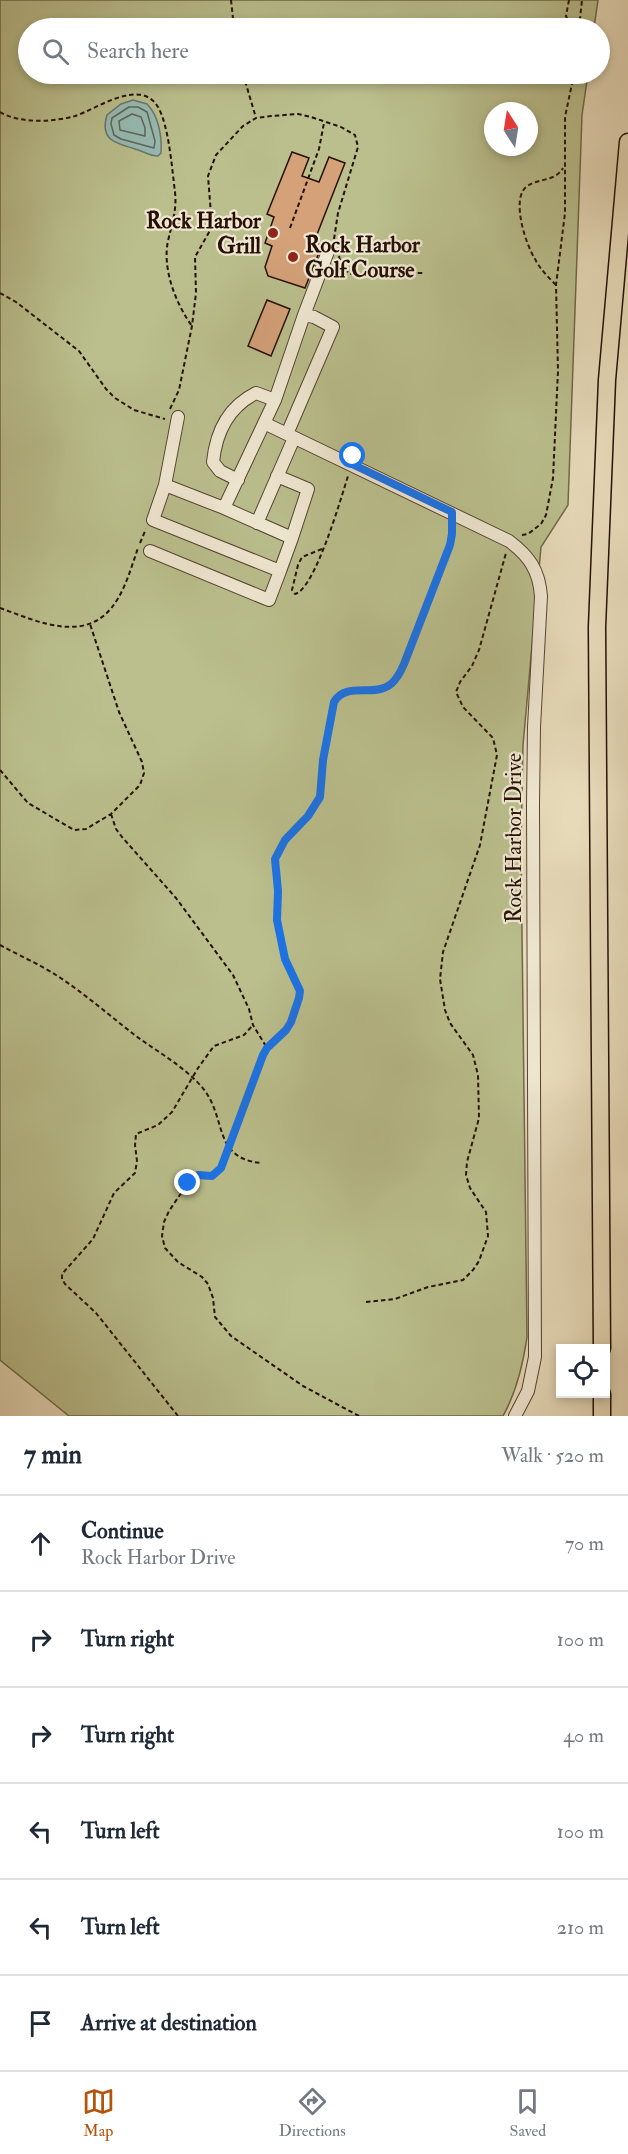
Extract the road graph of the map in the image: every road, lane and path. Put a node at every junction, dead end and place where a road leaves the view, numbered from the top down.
1 (231, 0) edge
2 (569, 0) edge
3 (582, 0) edge
4 (233, 18) edge
5 (567, 18) edge
6 (580, 18) edge
7 (246, 84) edge
8 (572, 84) edge
9 (0, 112) edge
10 (256, 118) junction
11 (325, 122) junction
12 (628, 142) edge
13 (565, 165) junction
14 (290, 228) dead end
15 (334, 245) junction
16 (424, 273) dead end
17 (556, 285) junction
18 (0, 293) edge
19 (304, 315) junction
20 (192, 326) junction
21 (275, 400) junction
22 (178, 417) dead end
23 (264, 423) junction
24 (291, 436) junction
25 (352, 464) junction
26 (277, 476) junction
27 (237, 480) junction
28 (165, 485) junction
29 (224, 508) junction
30 (452, 512) junction
31 (256, 523) junction
32 (146, 528) dead end
33 (292, 538) junction
34 (509, 541) junction
35 (322, 549) junction
36 (150, 552) dead end
37 (280, 571) junction
38 (0, 608) edge
39 (90, 624) junction
40 (0, 770) edge
41 (111, 814) junction
42 (0, 945) edge
43 (253, 1025) junction
44 (267, 1048) junction
45 (192, 1078) junction
46 (230, 1148) junction
47 (261, 1163) dead end
48 (366, 1302) dead end
49 (602, 1344) edge
50 (602, 1398) edge
51 (178, 1416) edge
52 (359, 1416) edge
53 (515, 1416) edge
54 (602, 1416) edge

1 - 4 path
2 - 5 path
3 - 6 path
7 - 10 path
8 - 13 path
9 - 20 path
10 - 11 path
10 - 20 path
11 - 14 path
11 - 15 path
12 - 49 highway
13 - 17 path
13 - 17 path
15 - 16 path
15 - 19 street
17 - 34 path
18 - 20 path
19 - 21 street
19 - 24 street
21 - 23 street
21 - 27 street
22 - 28 street
23 - 24 street, Rock Harbor Drive
23 - 27 street
24 - 25 street, Rock Harbor Drive
24 - 26 street
25 - 30 street, Rock Harbor Drive
25 - 35 path
26 - 31 street
26 - 33 street
27 - 29 street
28 - 29 street
28 - 37 street
29 - 31 street
30 - 34 street, Rock Harbor Drive
30 - 44 path
31 - 33 street
32 - 39 path
33 - 37 street
34 - 48 path
34 - 53 street, Rock Harbor Drive
35 - 35 path
36 - 37 street
38 - 39 path
39 - 41 path
40 - 41 path
41 - 43 path
42 - 45 path
43 - 44 path
43 - 45 path
44 - 46 path
45 - 46 path
45 - 51 path
46 - 47 path
46 - 52 path
50 - 54 highway

